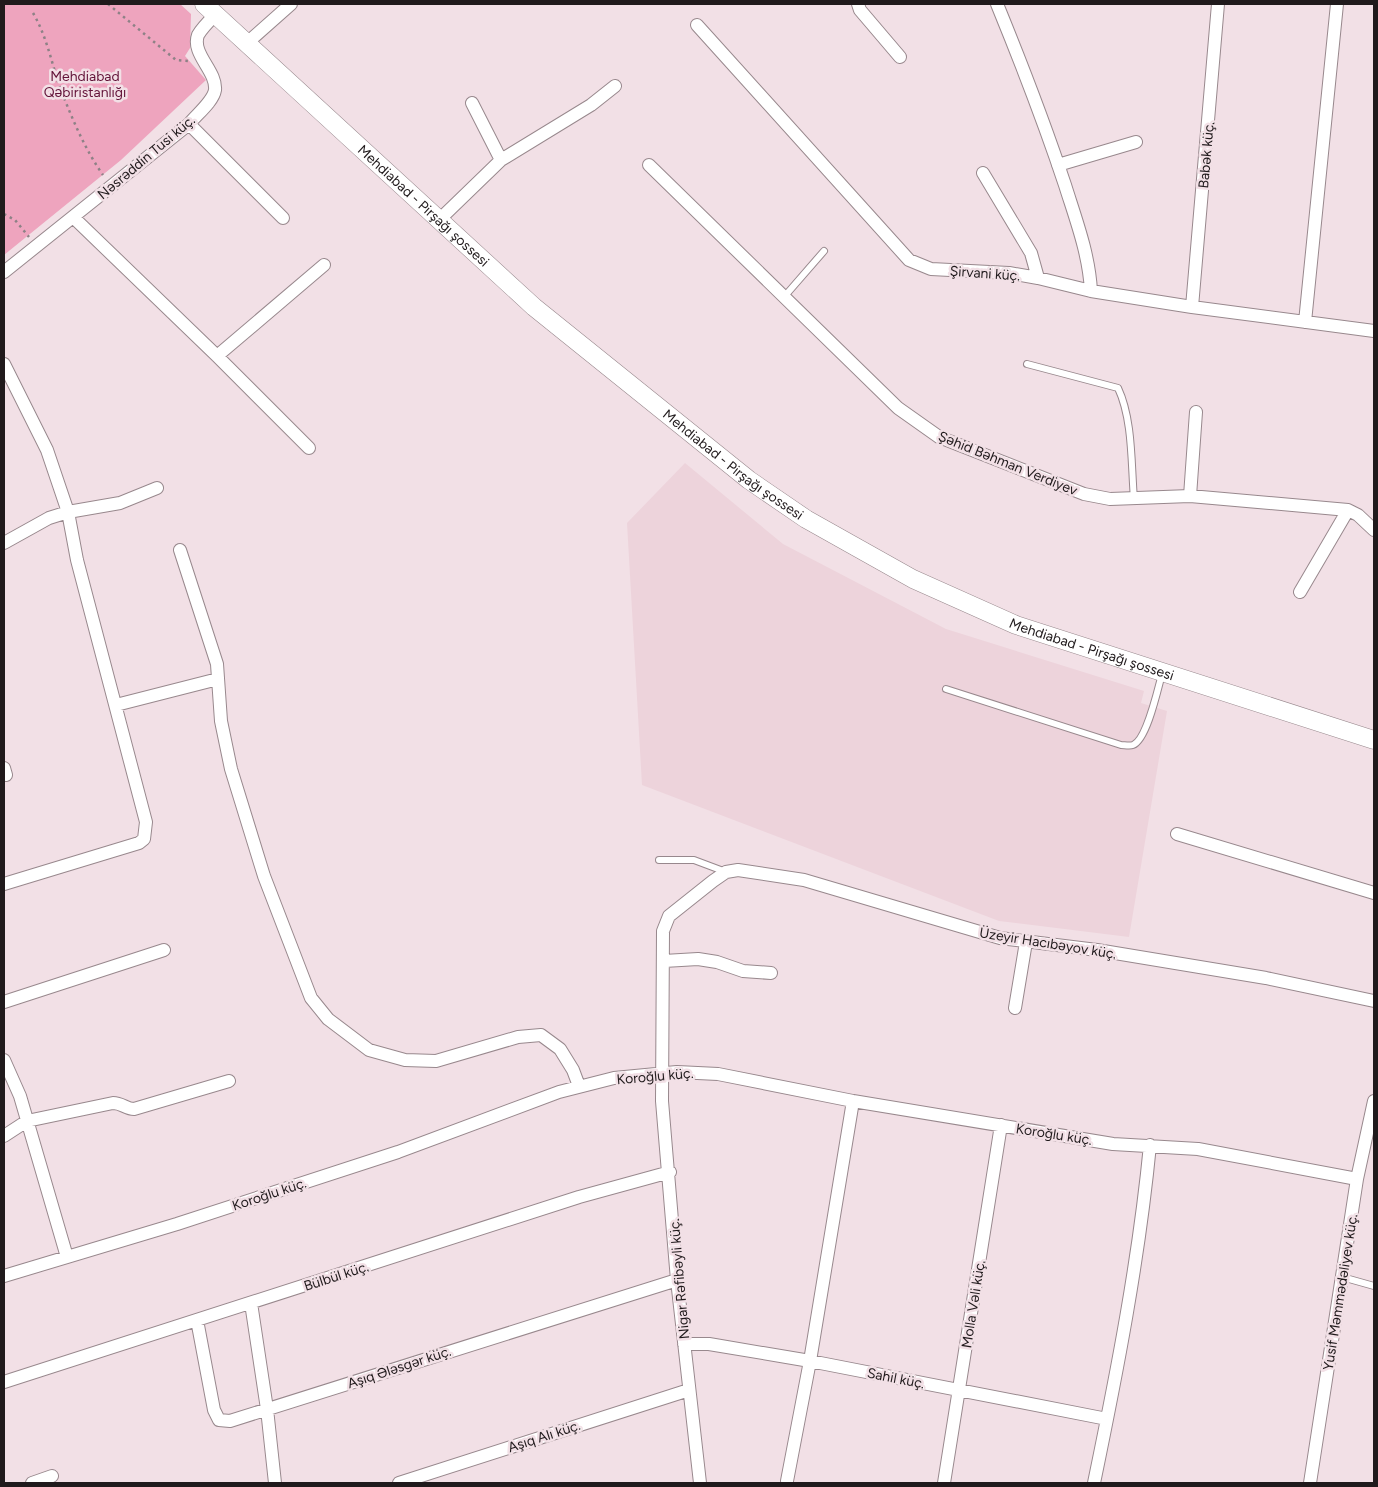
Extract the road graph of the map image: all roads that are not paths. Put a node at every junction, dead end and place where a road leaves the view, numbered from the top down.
1 (291, 4) edge
2 (858, 4) edge
3 (996, 4) edge
4 (1218, 4) edge
5 (1337, 4) edge
6 (210, 9) edge
7 (697, 25) dead end
8 (247, 43) junction
9 (900, 57) dead end
10 (615, 86) dead end
11 (472, 102) dead end
12 (188, 124) junction
13 (1136, 142) dead end
14 (501, 160) junction
15 (1058, 165) junction
16 (649, 166) dead end
17 (983, 173) dead end
18 (73, 218) junction
19 (283, 218) dead end
20 (438, 221) junction
21 (824, 252) dead end
22 (324, 265) dead end
23 (4, 272) edge
24 (1038, 278) junction
25 (1091, 291) junction
26 (784, 297) junction
27 (1192, 307) junction
28 (1305, 322) junction
29 (1374, 330) edge
30 (217, 356) junction
31 (4, 364) edge
32 (1027, 364) dead end
33 (1196, 412) dead end
34 (309, 448) dead end
35 (158, 488) dead end
36 (1190, 496) junction
37 (1134, 499) junction
38 (1348, 510) junction
39 (68, 512) junction
40 (1374, 530) edge
41 (4, 543) edge
42 (180, 550) dead end
43 (1300, 592) dead end
44 (1162, 673) junction
45 (218, 679) junction
46 (946, 689) dead end
47 (116, 705) junction
48 (1374, 740) edge
49 (1177, 834) dead end
50 (659, 860) dead end
51 (726, 872) junction
52 (4, 884) edge
53 (1374, 893) edge
54 (1026, 942) junction
55 (164, 950) dead end
56 (664, 961) junction
57 (771, 973) dead end
58 (1374, 1001) edge
59 (4, 1002) edge
60 (1015, 1008) dead end
61 (4, 1060) edge
62 (662, 1074) junction
63 (229, 1081) dead end
64 (579, 1086) junction
65 (853, 1101) junction
66 (1374, 1101) edge
67 (27, 1121) junction
68 (1001, 1125) junction
69 (4, 1136) edge
70 (1150, 1145) junction
71 (670, 1172) junction
72 (1358, 1180) junction
73 (67, 1257) junction
74 (4, 1276) edge
75 (1342, 1277) junction
76 (677, 1280) junction
77 (1374, 1286) edge
78 (251, 1303) junction
79 (197, 1320) junction
80 (684, 1344) junction
81 (810, 1361) junction
82 (4, 1382) edge
83 (689, 1390) junction
84 (960, 1391) junction
85 (267, 1409) junction
86 (1107, 1419) junction
87 (52, 1476) dead end
88 (787, 1481) dead end
89 (32, 1483) edge
90 (275, 1483) edge
91 (399, 1483) edge
92 (700, 1483) edge
93 (944, 1483) edge
94 (1094, 1483) edge
95 (1310, 1483) edge

1 - 8 street
2 - 9 street
3 - 15 street
4 - 27 street, Babək küç.
5 - 28 street
6 - 8 main road, Mehdiabad - Pirşağı şossesi
6 - 12 street, Nəsrəddin Tusi küç.
7 - 24 street, Şirvani küç.
8 - 20 main road, Mehdiabad - Pirşağı şossesi
10 - 14 street
11 - 14 street
12 - 18 street, Nəsrəddin Tusi küç.
12 - 19 street
13 - 15 street
14 - 20 street
15 - 25 street
16 - 26 street, Şəhid Bəhman Verdiyev
17 - 24 street
18 - 23 street, Nəsrəddin Tusi küç.
18 - 30 street
20 - 44 main road, Mehdiabad - Pirşağı şossesi
21 - 26 lane
22 - 30 street
24 - 25 street, Şirvani küç.
25 - 27 street, Şirvani küç.
26 - 37 street, Şəhid Bəhman Verdiyev
27 - 28 street, Şirvani küç.
28 - 29 street, Şirvani küç.
30 - 34 street
31 - 39 street
32 - 37 lane
33 - 36 street
35 - 39 street
36 - 37 street, Şəhid Bəhman Verdiyev
36 - 38 street, Şəhid Bəhman Verdiyev
38 - 40 street
38 - 43 street
39 - 41 street
39 - 47 street
42 - 45 street
44 - 46 lane
44 - 48 main road, Mehdiabad - Pirşağı şossesi
45 - 47 street
45 - 64 street
47 - 52 street
49 - 53 street
50 - 51 lane
51 - 54 street, Üzeyir Hacıbəyov küç.
51 - 56 street, Nigar Rəfibəyli küç.
54 - 58 street, Üzeyir Hacıbəyov küç.
54 - 60 street
55 - 59 street
56 - 57 street
56 - 62 street, Nigar Rəfibəyli küç.
61 - 67 street
62 - 64 street, Koroğlu küç.
62 - 65 street, Koroğlu küç.
62 - 71 street, Nigar Rəfibəyli küç.
63 - 67 street
64 - 73 street, Koroğlu küç.
65 - 68 street, Koroğlu küç.
65 - 81 street
66 - 72 street, Yusif Məmmədəliyev küç.
67 - 69 street
67 - 73 street
68 - 70 street, Koroğlu küç.
68 - 84 street, Molla Vəli küç.
70 - 72 street, Koroğlu küç.
70 - 86 street
71 - 76 street, Nigar Rəfibəyli küç.
71 - 78 street, Bülbül küç.
72 - 75 street, Yusif Məmmədəliyev küç.
73 - 74 street, Koroğlu küç.
75 - 77 lane
75 - 95 street, Yusif Məmmədəliyev küç.
76 - 80 street, Nigar Rəfibəyli küç.
76 - 85 street, Aşıq Ələsgər küç.
78 - 79 street, Bülbül küç.
78 - 85 street
79 - 82 street, Bülbül küç.
79 - 85 street, Aşıq Ələsgər küç.
80 - 81 street, Sahil küç.
80 - 83 street, Nigar Rəfibəyli küç.
81 - 84 street, Sahil küç.
81 - 88 street
83 - 91 street, Aşıq Alı küç.
83 - 92 street, Nigar Rəfibəyli küç.
84 - 86 street, Sahil küç.
84 - 93 street, Molla Vəli küç.
85 - 90 street
86 - 94 street
87 - 89 street

